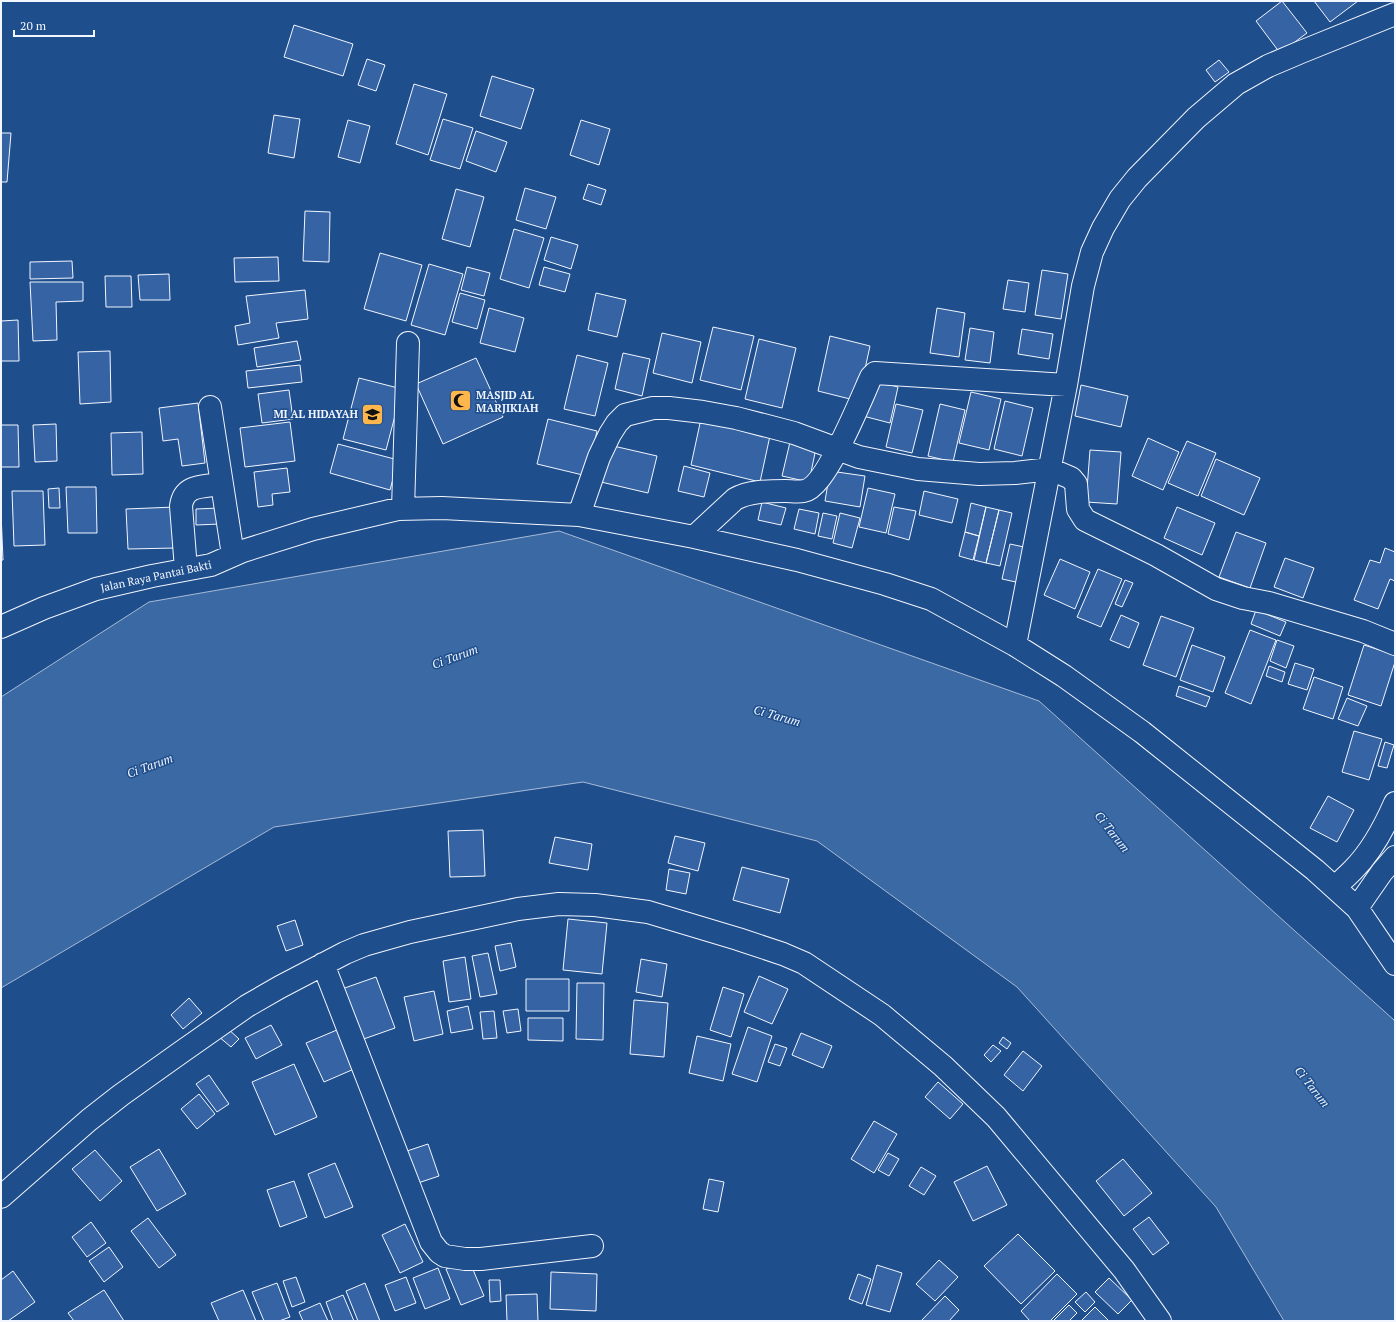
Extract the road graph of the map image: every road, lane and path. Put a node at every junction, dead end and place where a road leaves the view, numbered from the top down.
1 (1395, 14) edge
2 (408, 343) dead end
3 (1066, 385) junction
4 (210, 407) dead end
5 (839, 449) junction
6 (1050, 469) junction
7 (222, 484) junction
8 (403, 509) junction
9 (579, 515) junction
10 (694, 537) junction
11 (238, 553) junction
12 (186, 569) junction
13 (1, 627) edge
14 (1395, 644) edge
15 (1016, 645) junction
16 (1395, 803) edge
17 (1365, 857) junction
18 (1389, 864) edge
19 (1346, 898) junction
20 (323, 964) junction
21 (1395, 964) edge
22 (1, 1197) edge
23 (592, 1246) dead end
24 (1160, 1321) edge

1 - 3 street
2 - 8 street
3 - 5 street
3 - 6 street
4 - 7 street
5 - 6 street
5 - 9 street
5 - 10 street
6 - 14 street
6 - 15 street
7 - 11 street
7 - 12 street
8 - 9 street, Jalan Raya Pantai Bakti
8 - 11 street, Jalan Raya Pantai Bakti
9 - 10 street, Jalan Raya Pantai Bakti
10 - 15 street, Jalan Raya Pantai Bakti
11 - 12 street, Jalan Raya Pantai Bakti
12 - 13 street, Jalan Raya Pantai Bakti
15 - 19 street, Jalan Raya Pantai Bakti
16 - 17 street
17 - 18 street
17 - 19 street
18 - 19 street
19 - 21 street, Jalan Raya Pantai Bakti
20 - 22 street
20 - 23 street
20 - 24 street

